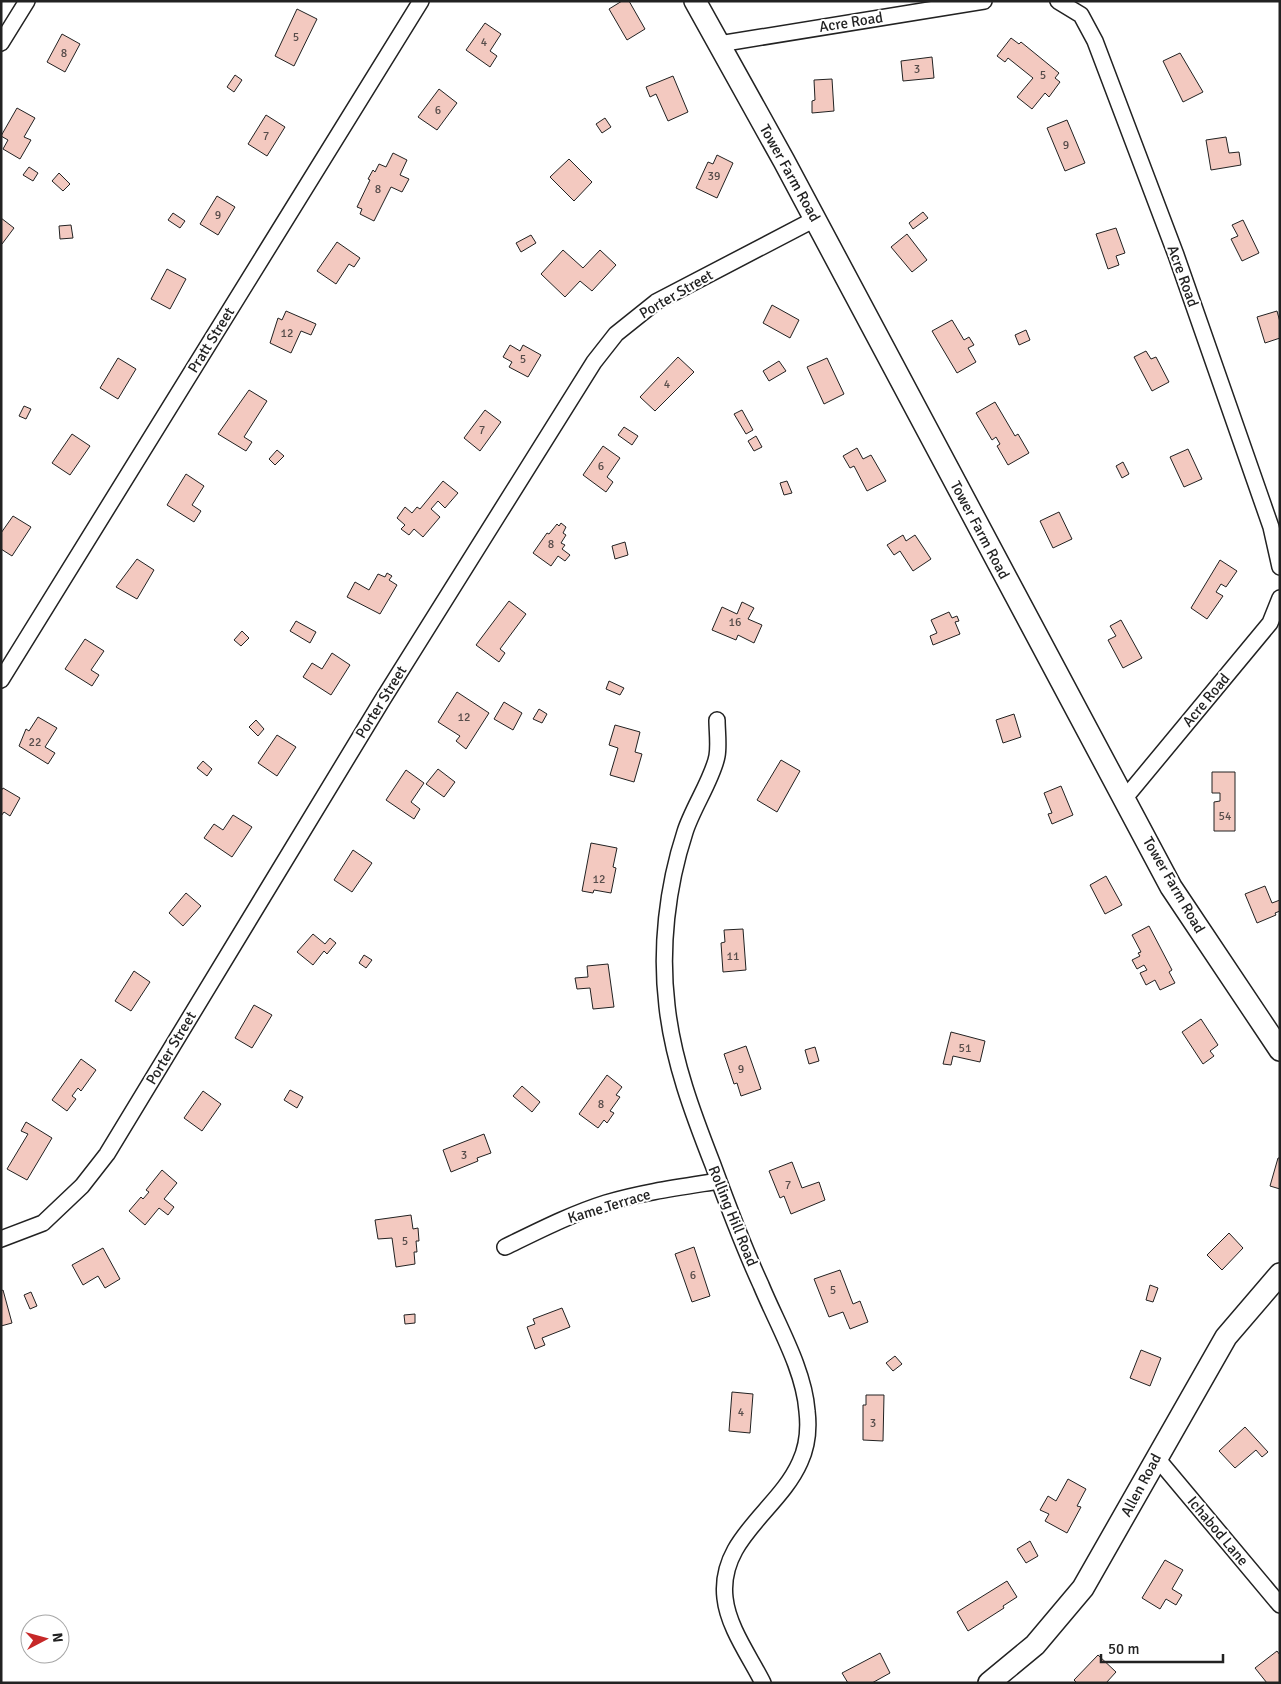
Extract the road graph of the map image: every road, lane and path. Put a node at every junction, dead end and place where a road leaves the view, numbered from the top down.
1 (27, 1) edge
2 (421, 1) edge
3 (695, 1) edge
4 (1058, 1) edge
5 (981, 2) edge
6 (1, 43) edge
7 (719, 44) junction
8 (815, 219) junction
9 (1280, 567) edge
10 (1280, 598) edge
11 (1, 680) edge
12 (717, 720) dead end
13 (1125, 798) junction
14 (1280, 1050) edge
15 (719, 1181) junction
16 (1, 1239) edge
17 (505, 1247) dead end
18 (1280, 1274) edge
19 (1156, 1457) junction
20 (1280, 1605) edge
21 (763, 1683) edge
22 (989, 1683) edge

1 - 6 street
2 - 11 street, Pratt Street
3 - 7 street, Tower Farm Road
4 - 9 street, Acre Road
5 - 7 street, Acre Road
7 - 8 street, Tower Farm Road
8 - 13 street, Tower Farm Road
8 - 16 street, Porter Street
10 - 13 street, Acre Road
12 - 15 street, Rolling Hill Road
13 - 14 street, Tower Farm Road
15 - 17 street, Kame Terrace
15 - 21 street, Rolling Hill Road
18 - 19 street, Allen Road
19 - 20 street, Ichabod Lane
19 - 22 street, Allen Road

